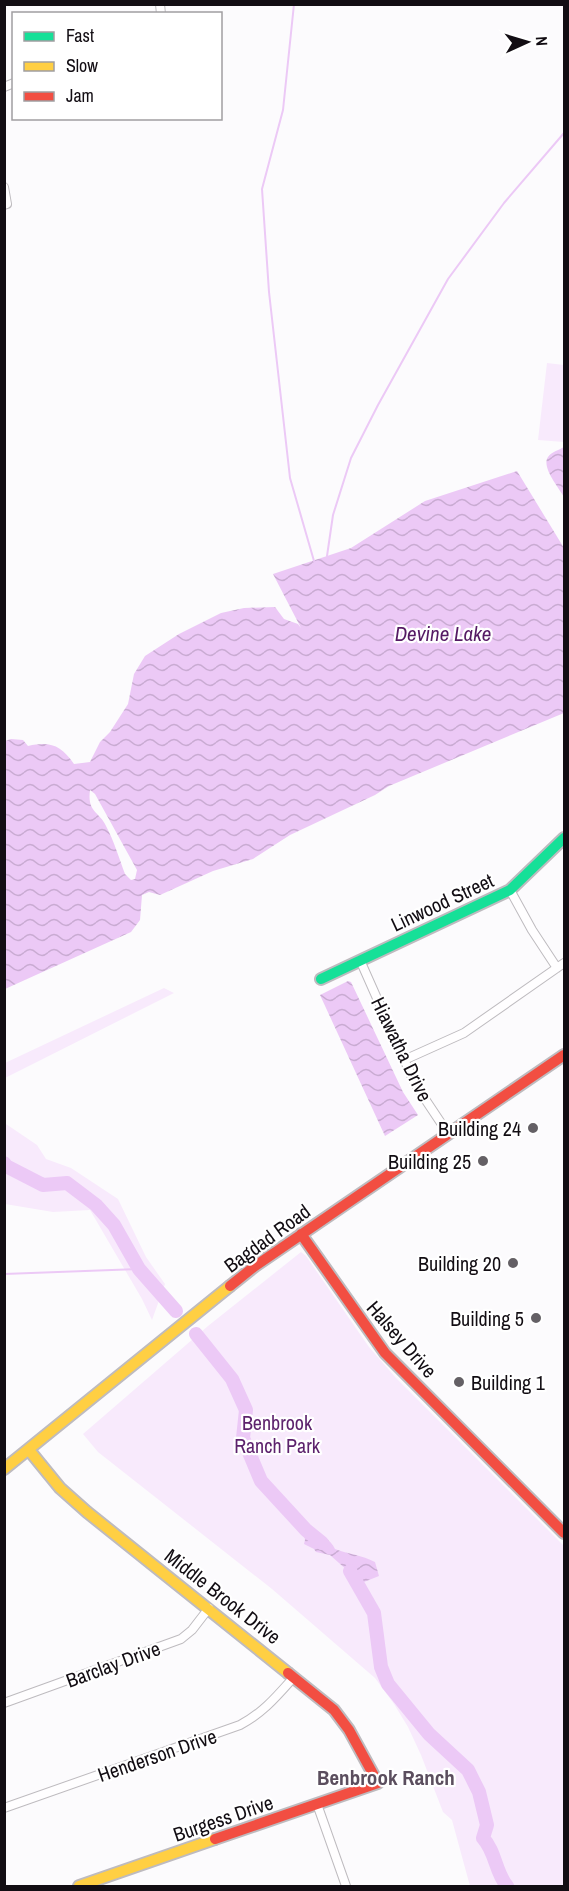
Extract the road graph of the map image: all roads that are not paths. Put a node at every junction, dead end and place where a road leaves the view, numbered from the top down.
1 (4, 187) edge
2 (6, 205) edge
3 (564, 838) edge
4 (510, 890) junction
5 (360, 960) junction
6 (561, 965) edge
7 (321, 979) dead end
8 (564, 1055) edge
9 (404, 1060) junction
10 (448, 1135) junction
11 (301, 1234) junction
12 (29, 1450) junction
13 (4, 1469) edge
14 (564, 1533) edge
15 (209, 1608) junction
16 (294, 1677) junction
17 (4, 1703) edge
18 (378, 1783) joint
19 (317, 1804) junction
20 (4, 1808) edge
21 (79, 1887) edge
22 (346, 1887) edge

1 - 2 street
3 - 4 street, Linwood Street
4 - 5 street, Linwood Street
4 - 6 street
5 - 7 street, Linwood Street
5 - 9 street, Hiawatha Drive
6 - 9 street
8 - 10 street, Bagdad Road
9 - 10 street, Hiawatha Drive
10 - 11 street, Bagdad Road
11 - 12 street, Bagdad Road
11 - 14 street, Halsey Drive
12 - 13 street, Bagdad Road
12 - 15 street, Middle Brook Drive
15 - 16 street, Middle Brook Drive
15 - 17 street, Barclay Drive
16 - 18 street, Middle Brook Drive
16 - 20 street, Henderson Drive
18 - 19 street, Burgess Drive
19 - 21 street, Burgess Drive
19 - 22 street

